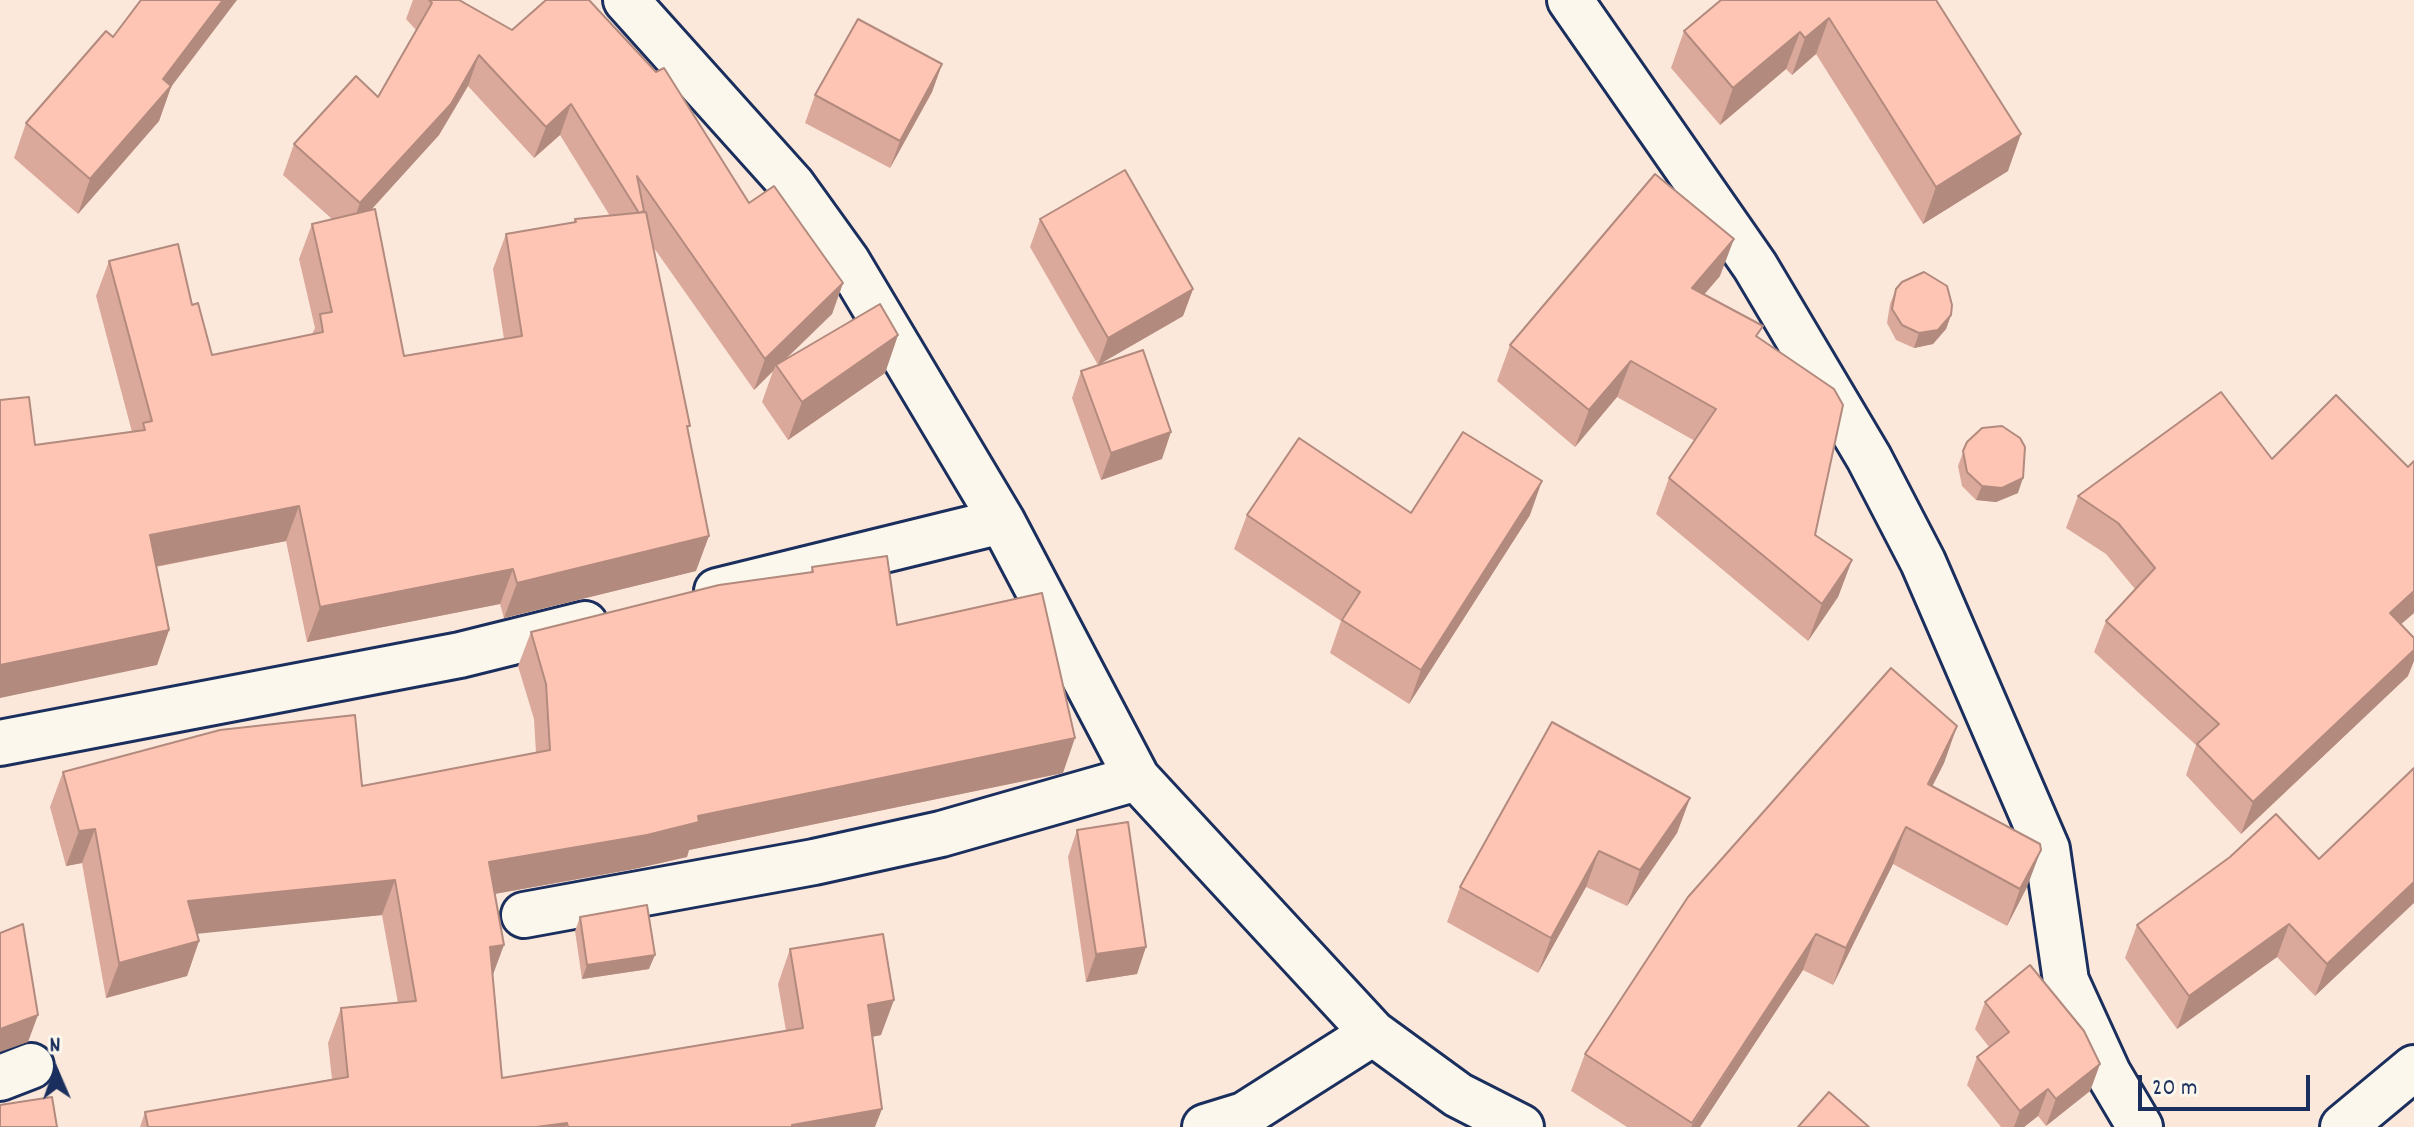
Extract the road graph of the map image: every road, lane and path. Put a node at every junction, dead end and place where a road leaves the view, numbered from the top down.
1 (626, 0) edge
2 (1570, 0) edge
3 (1002, 521) junction
4 (677, 602) edge
5 (630, 613) edge
6 (0, 743) edge
7 (1137, 778) junction
8 (524, 915) dead end
9 (1373, 1033) junction
10 (2414, 1068) edge
11 (1205, 1127) edge
12 (1521, 1127) edge
13 (2140, 1127) edge
14 (2343, 1127) edge

1 - 3 street
2 - 13 street
3 - 4 street
3 - 7 street
5 - 6 street
7 - 8 street
7 - 9 street
9 - 11 street
9 - 12 street
10 - 14 street

